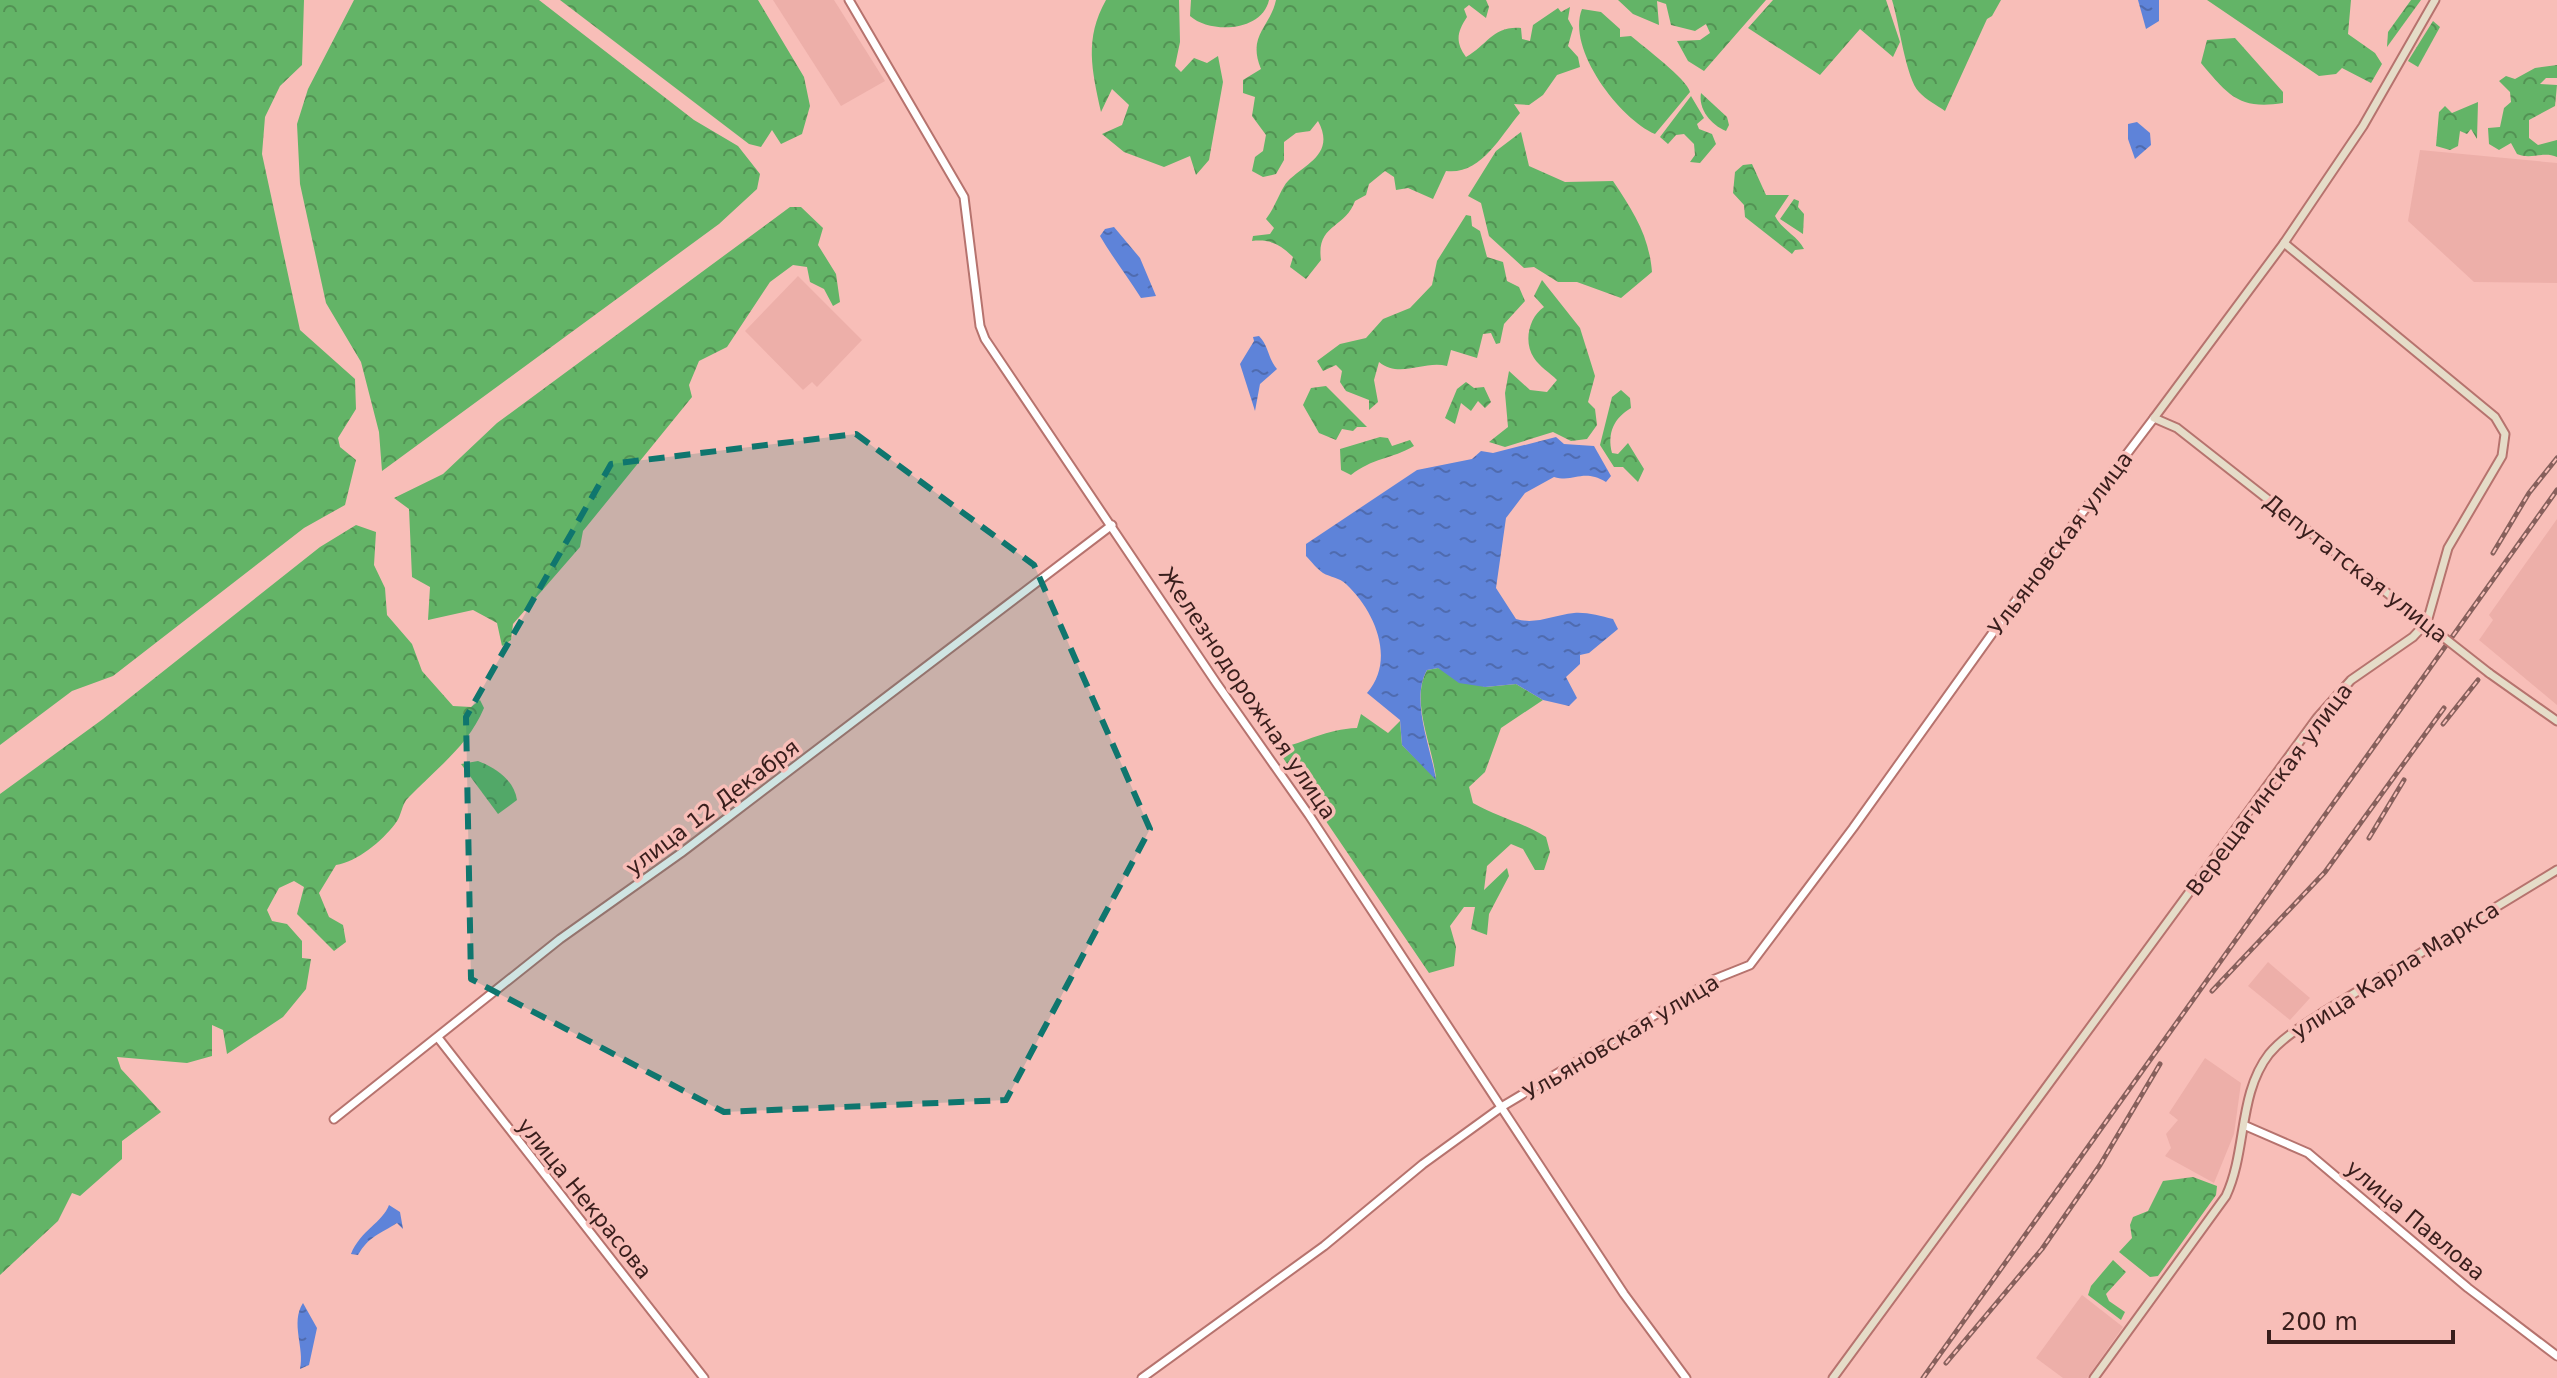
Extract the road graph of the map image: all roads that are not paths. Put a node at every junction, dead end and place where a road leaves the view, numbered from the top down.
1 (849, 0) edge
2 (2435, 0) edge
3 (2284, 243) junction
4 (2154, 418) junction
5 (1112, 525) junction
6 (2557, 721) edge
7 (2557, 870) edge
8 (439, 1039) junction
9 (1503, 1106) junction
10 (334, 1119) dead end
11 (2246, 1126) junction
12 (2557, 1356) edge
13 (704, 1378) edge
14 (1142, 1378) edge
15 (1686, 1378) edge
16 (1833, 1378) edge
17 (2094, 1378) edge

1 - 5 street, Железнодорожная улица
2 - 3 main road
3 - 4 main road
3 - 16 main road, Верещагинская улица
4 - 6 main road, Депутатская улица, bridge
4 - 9 street, Ульяновская улица
5 - 8 street, улица 12 Декабря
5 - 9 street, Железнодорожная улица
7 - 11 main road, улица Карла Маркса
8 - 10 street, улица 12 Декабря
8 - 13 street, улица Некрасова
9 - 14 street, Ульяновская улица
9 - 15 street, Железнодорожная улица
11 - 12 street, улица Павлова
11 - 17 main road, улица Карла Маркса

